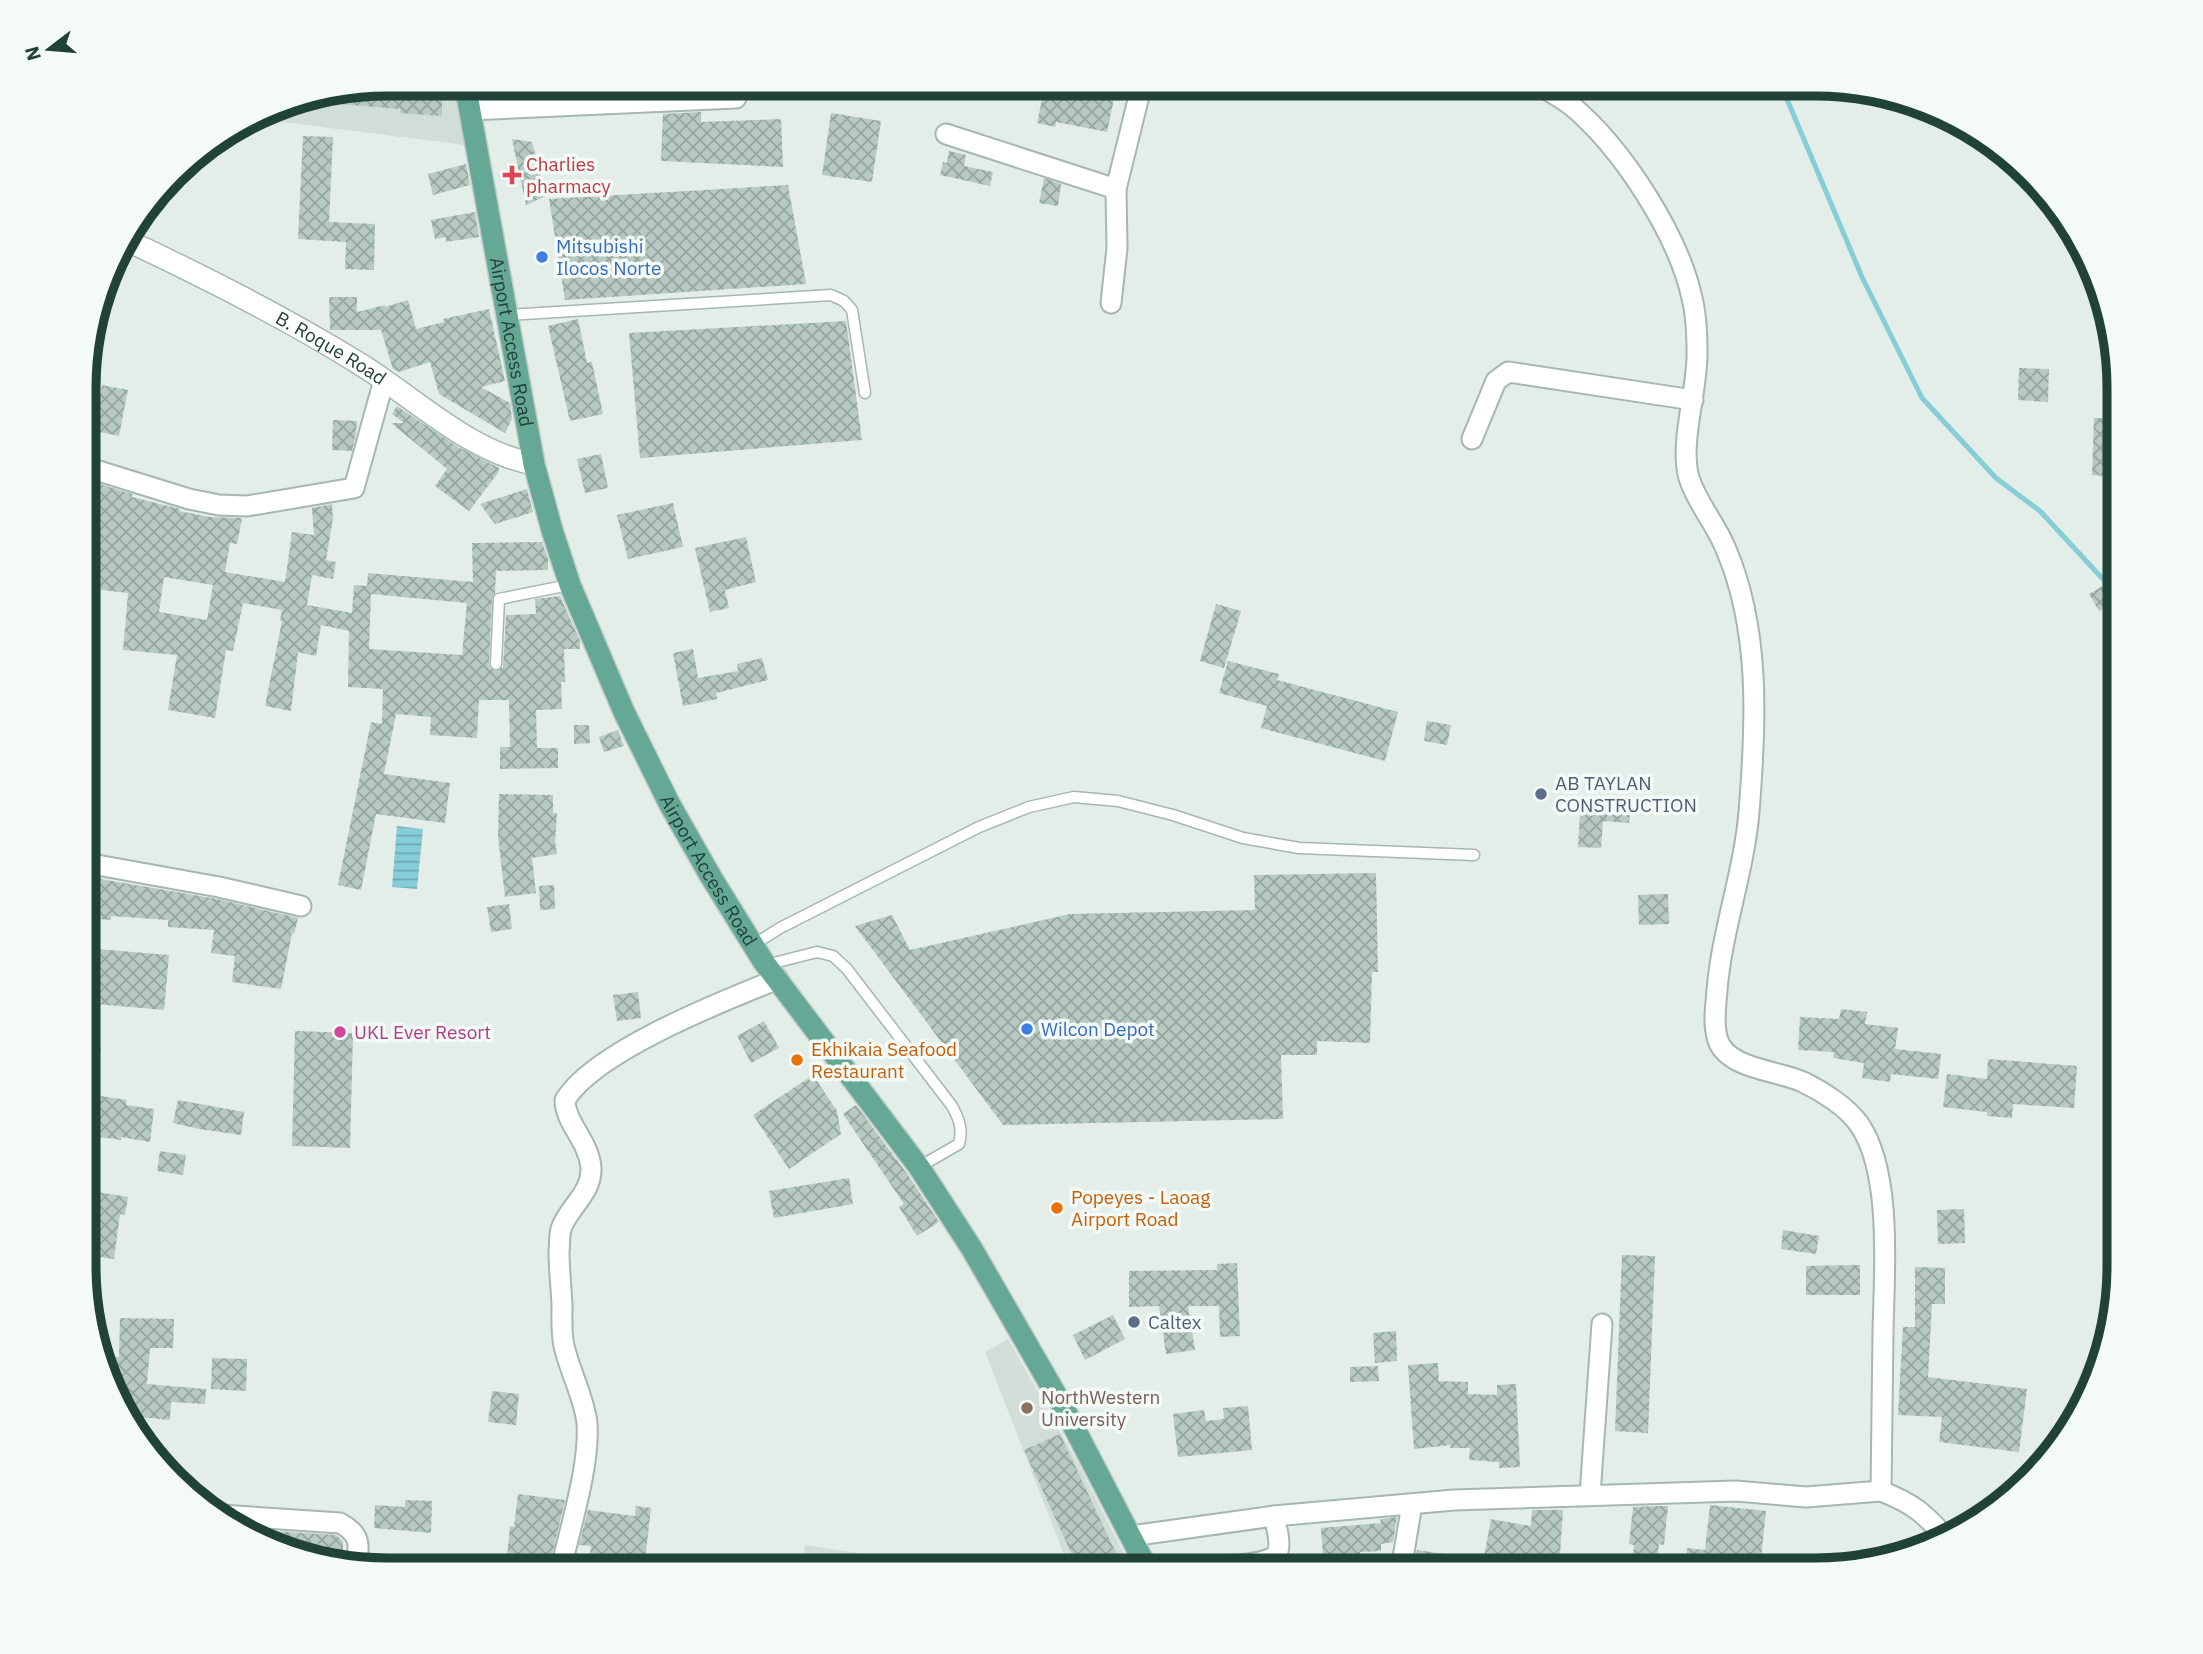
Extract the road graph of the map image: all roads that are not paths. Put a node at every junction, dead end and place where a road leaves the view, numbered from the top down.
1 (467, 96) edge
2 (1139, 96) edge
3 (1556, 96) edge
4 (736, 98) dead end
5 (470, 110) junction
6 (946, 134) dead end
7 (1116, 189) junction
8 (134, 244) edge
9 (1111, 303) dead end
10 (508, 315) junction
11 (384, 380) junction
12 (865, 393) dead end
13 (1693, 400) junction
14 (1472, 439) dead end
15 (534, 464) junction
16 (96, 470) edge
17 (570, 585) junction
18 (496, 664) dead end
19 (1474, 855) dead end
20 (96, 865) edge
21 (301, 906) dead end
22 (753, 945) junction
23 (772, 972) junction
24 (919, 1167) junction
25 (1602, 1324) dead end
26 (1881, 1491) junction
27 (1590, 1496) junction
28 (1412, 1503) junction
29 (238, 1516) edge
30 (1274, 1516) junction
31 (1939, 1530) edge
32 (1131, 1536) junction
33 (357, 1556) edge
34 (564, 1558) edge
35 (1142, 1558) edge
36 (1271, 1558) edge
37 (1403, 1558) edge

1 - 5 main road, Airport Access Road
2 - 7 street
3 - 13 street
4 - 5 street
5 - 10 main road, Airport Access Road
6 - 7 street
7 - 9 street
8 - 11 street, B. Roque Road
10 - 12 lane
10 - 15 main road, Airport Access Road
11 - 15 street, B. Roque Road
11 - 16 street
13 - 14 street
13 - 26 street
15 - 17 main road, Airport Access Road
17 - 18 lane
17 - 22 main road, Airport Access Road
19 - 22 lane
20 - 21 street
22 - 23 main road, Airport Access Road
23 - 24 main road, Airport Access Road
23 - 24 lane
23 - 34 street
24 - 32 main road, Airport Access Road
25 - 27 street
26 - 27 street
26 - 31 street
27 - 28 street
28 - 30 street
28 - 37 street
29 - 33 street
30 - 32 street
30 - 36 street
32 - 35 main road, Airport Access Road

